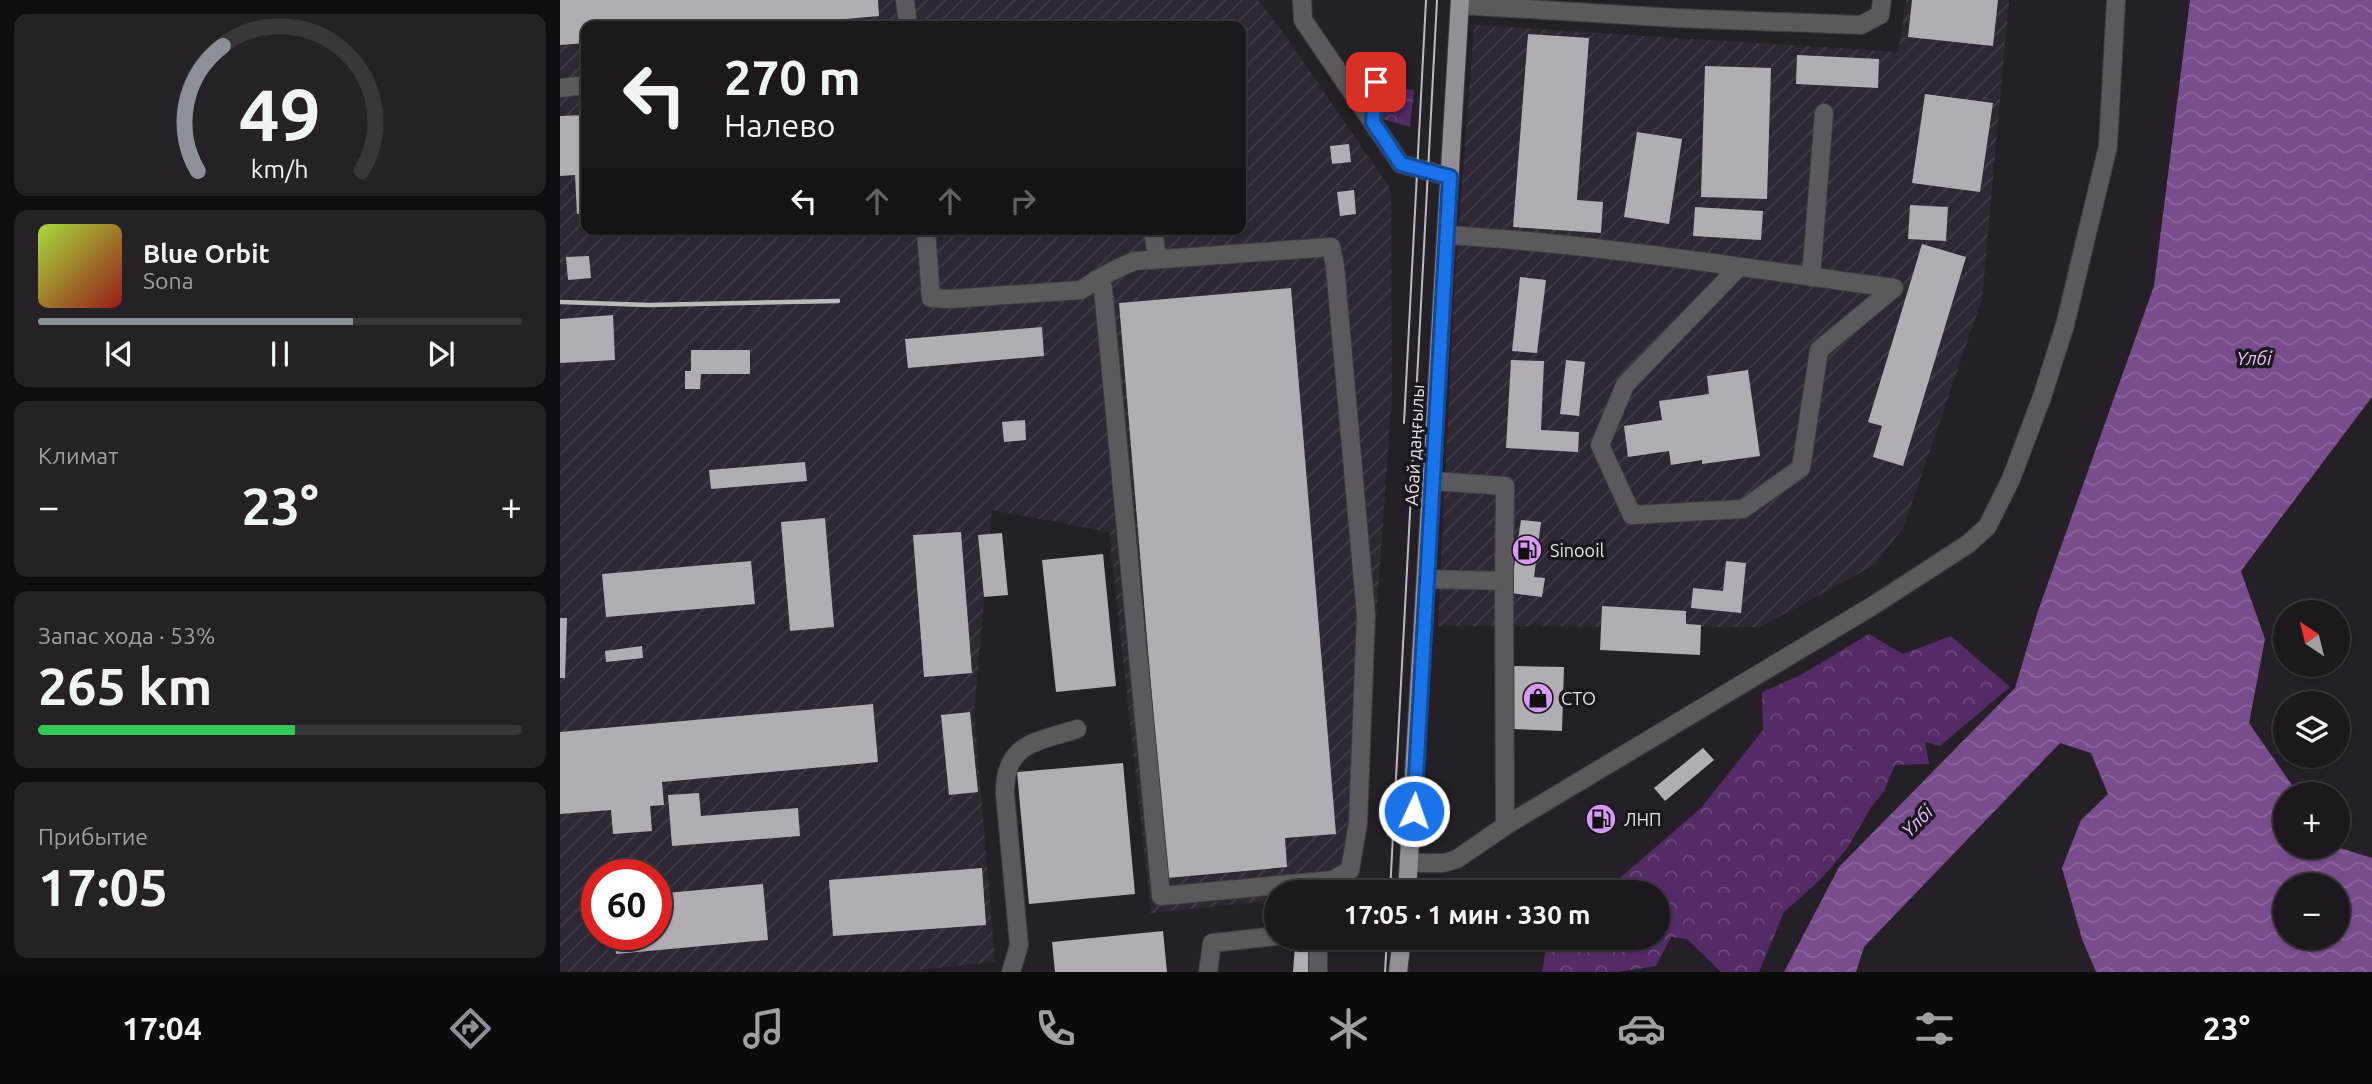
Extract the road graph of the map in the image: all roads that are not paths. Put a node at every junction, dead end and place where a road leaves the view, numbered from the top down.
1 (905, 0) edge
2 (1302, 0) edge
3 (1678, 0) edge
4 (1882, 0) edge
5 (2116, 0) edge
6 (1460, 3) edge
7 (1676, 18) junction
8 (907, 21) edge
9 (1378, 62) dead end
10 (581, 86) edge
11 (560, 88) edge
12 (1824, 113) dead end
13 (1373, 122) junction
14 (1450, 177) junction
15 (926, 235) edge
16 (1154, 235) edge
17 (1447, 236) junction
18 (1157, 259) junction
19 (1738, 267) junction
20 (1811, 277) junction
21 (1097, 279) junction
22 (1433, 481) junction
23 (1427, 579) junction
24 (1504, 581) junction
25 (1077, 729) dead end
26 (1505, 826) junction
27 (1411, 863) junction
28 (1409, 880) edge
29 (1264, 937) edge
30 (1319, 950) edge
31 (1401, 950) edge
32 (1011, 972) edge
33 (1208, 972) edge
34 (1318, 972) edge
35 (1398, 972) edge

1 - 8 street
2 - 13 street
3 - 7 street
4 - 7 street
5 - 26 street
6 - 7 street
6 - 14 main road, Абай даңғылы
9 - 13 street
10 - 11 street
12 - 20 street
13 - 14 street
14 - 17 main road, Абай даңғылы
15 - 21 street
16 - 18 street
17 - 19 street
17 - 22 main road, Абай даңғылы
18 - 21 street
18 - 21 street
19 - 20 street
19 - 20 street
22 - 23 main road, Абай даңғылы
22 - 24 street
23 - 24 street
23 - 27 main road, Абай даңғылы
24 - 26 street
25 - 32 street
26 - 27 street
27 - 28 main road, Абай даңғылы
29 - 33 street
30 - 34 street
31 - 35 main road

